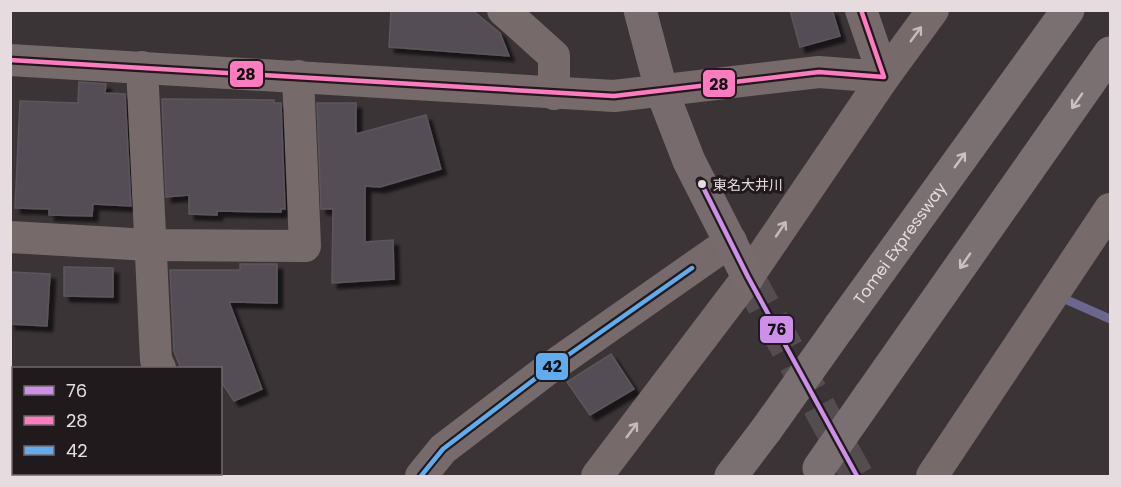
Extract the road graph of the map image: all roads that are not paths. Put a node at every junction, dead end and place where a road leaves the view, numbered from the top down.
1 (502, 10) edge
2 (640, 10) edge
3 (861, 10) edge
4 (933, 10) edge
5 (1068, 10) edge
6 (1110, 53) edge
7 (10, 60) edge
8 (142, 68) junction
9 (298, 75) junction
10 (884, 77) junction
11 (661, 89) junction
12 (554, 94) junction
13 (1110, 209) edge
14 (10, 237) edge
15 (731, 241) junction
16 (149, 245) junction
17 (748, 278) junction
18 (159, 367) edge
19 (816, 472) edge
20 (421, 477) edge
21 (597, 477) edge
22 (731, 477) edge
23 (932, 477) edge

1 - 12 street
2 - 11 main road
3 - 10 street
10 -> 4 street
22 -> 5 highway, Tomei Expressway, bridge
6 -> 19 highway, bridge
7 - 8 street
8 - 9 street
8 - 16 street
9 - 12 street
9 - 16 street
10 - 11 street
17 -> 10 street
11 - 12 street
11 - 15 main road
13 - 23 street
14 - 16 street
15 - 17 main road
15 - 20 street
16 - 18 street
21 -> 17 street

